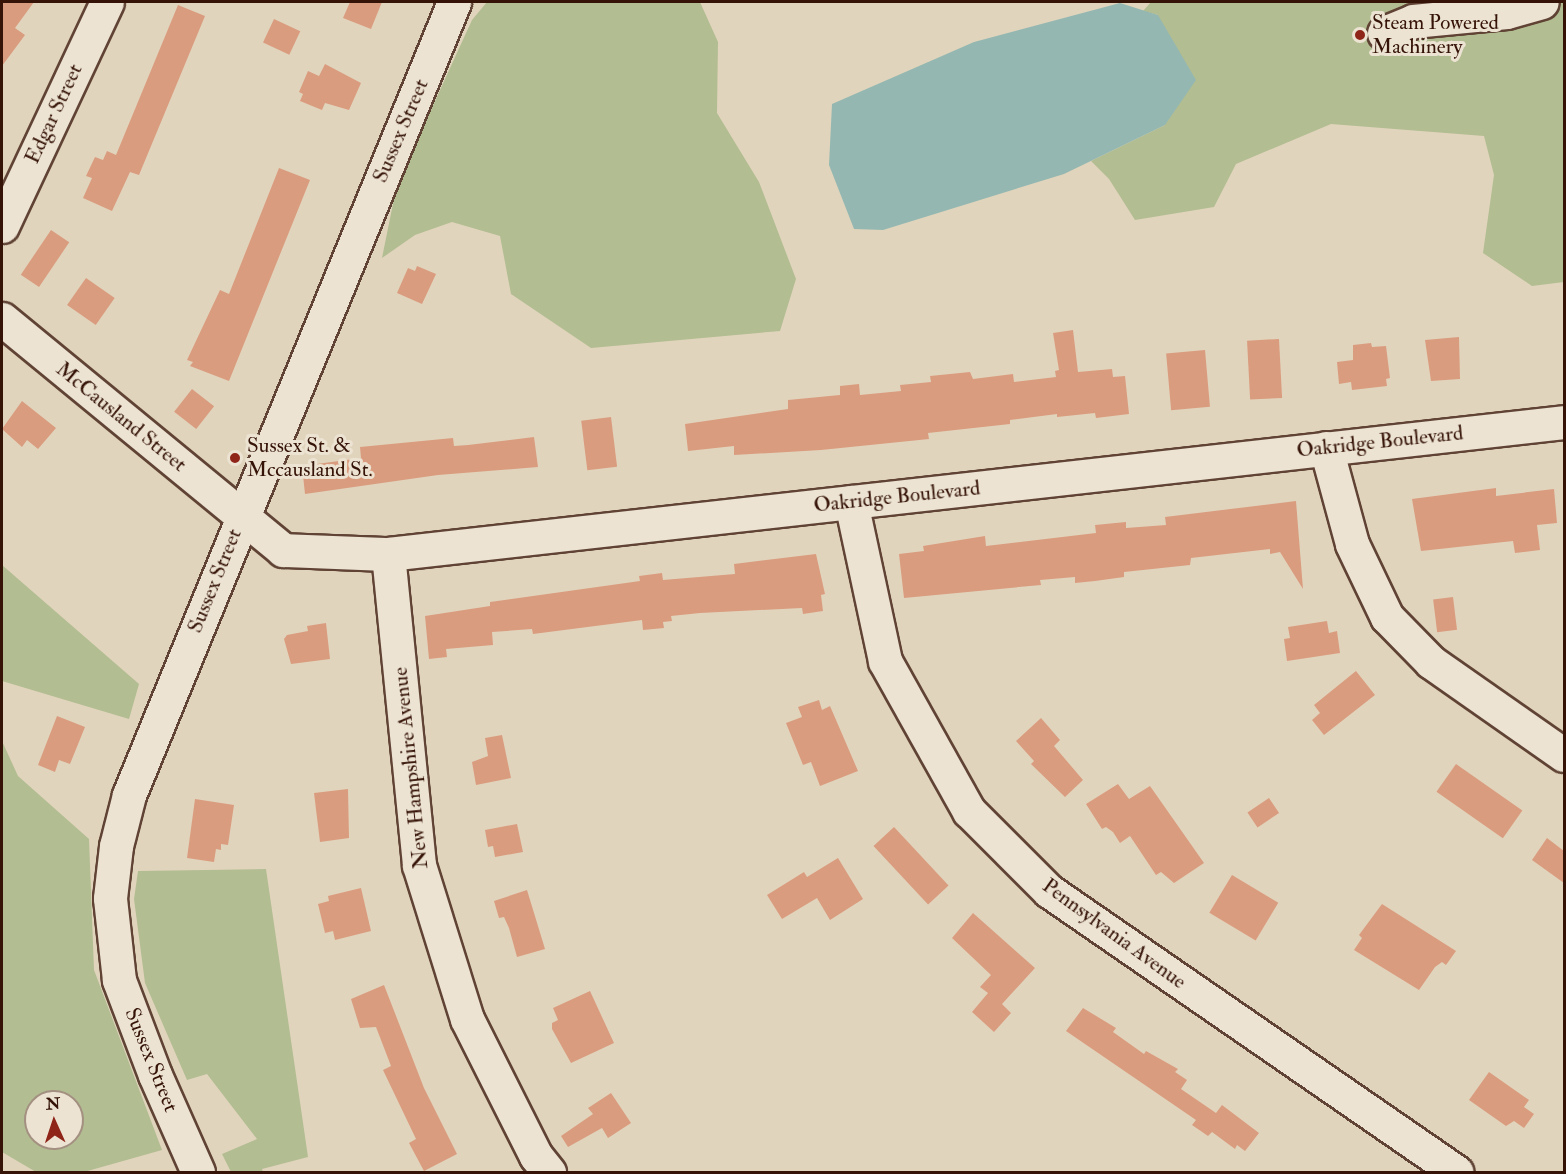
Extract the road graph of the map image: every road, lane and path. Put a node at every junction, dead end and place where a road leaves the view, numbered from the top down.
1 (107, 2) edge
2 (454, 2) edge
3 (1542, 2) edge
4 (1384, 33) dead end
5 (2, 226) edge
6 (2, 319) edge
7 (1564, 422) edge
8 (1326, 448) junction
9 (851, 502) junction
10 (241, 516) junction
11 (388, 554) junction
12 (1564, 755) edge
13 (198, 1173) edge
14 (549, 1173) edge
15 (1457, 1173) edge

1 - 5 street, Edgar Street
2 - 10 street, Sussex Street
3 - 4 street
6 - 10 street, McCausland Street
7 - 8 street, Oakridge Boulevard
8 - 9 street, Oakridge Boulevard
8 - 12 street
9 - 11 street, Oakridge Boulevard
9 - 15 street, Pennsylvania Avenue
10 - 11 street, Oakridge Boulevard
10 - 13 street, Sussex Street
11 - 14 street, New Hampshire Avenue

